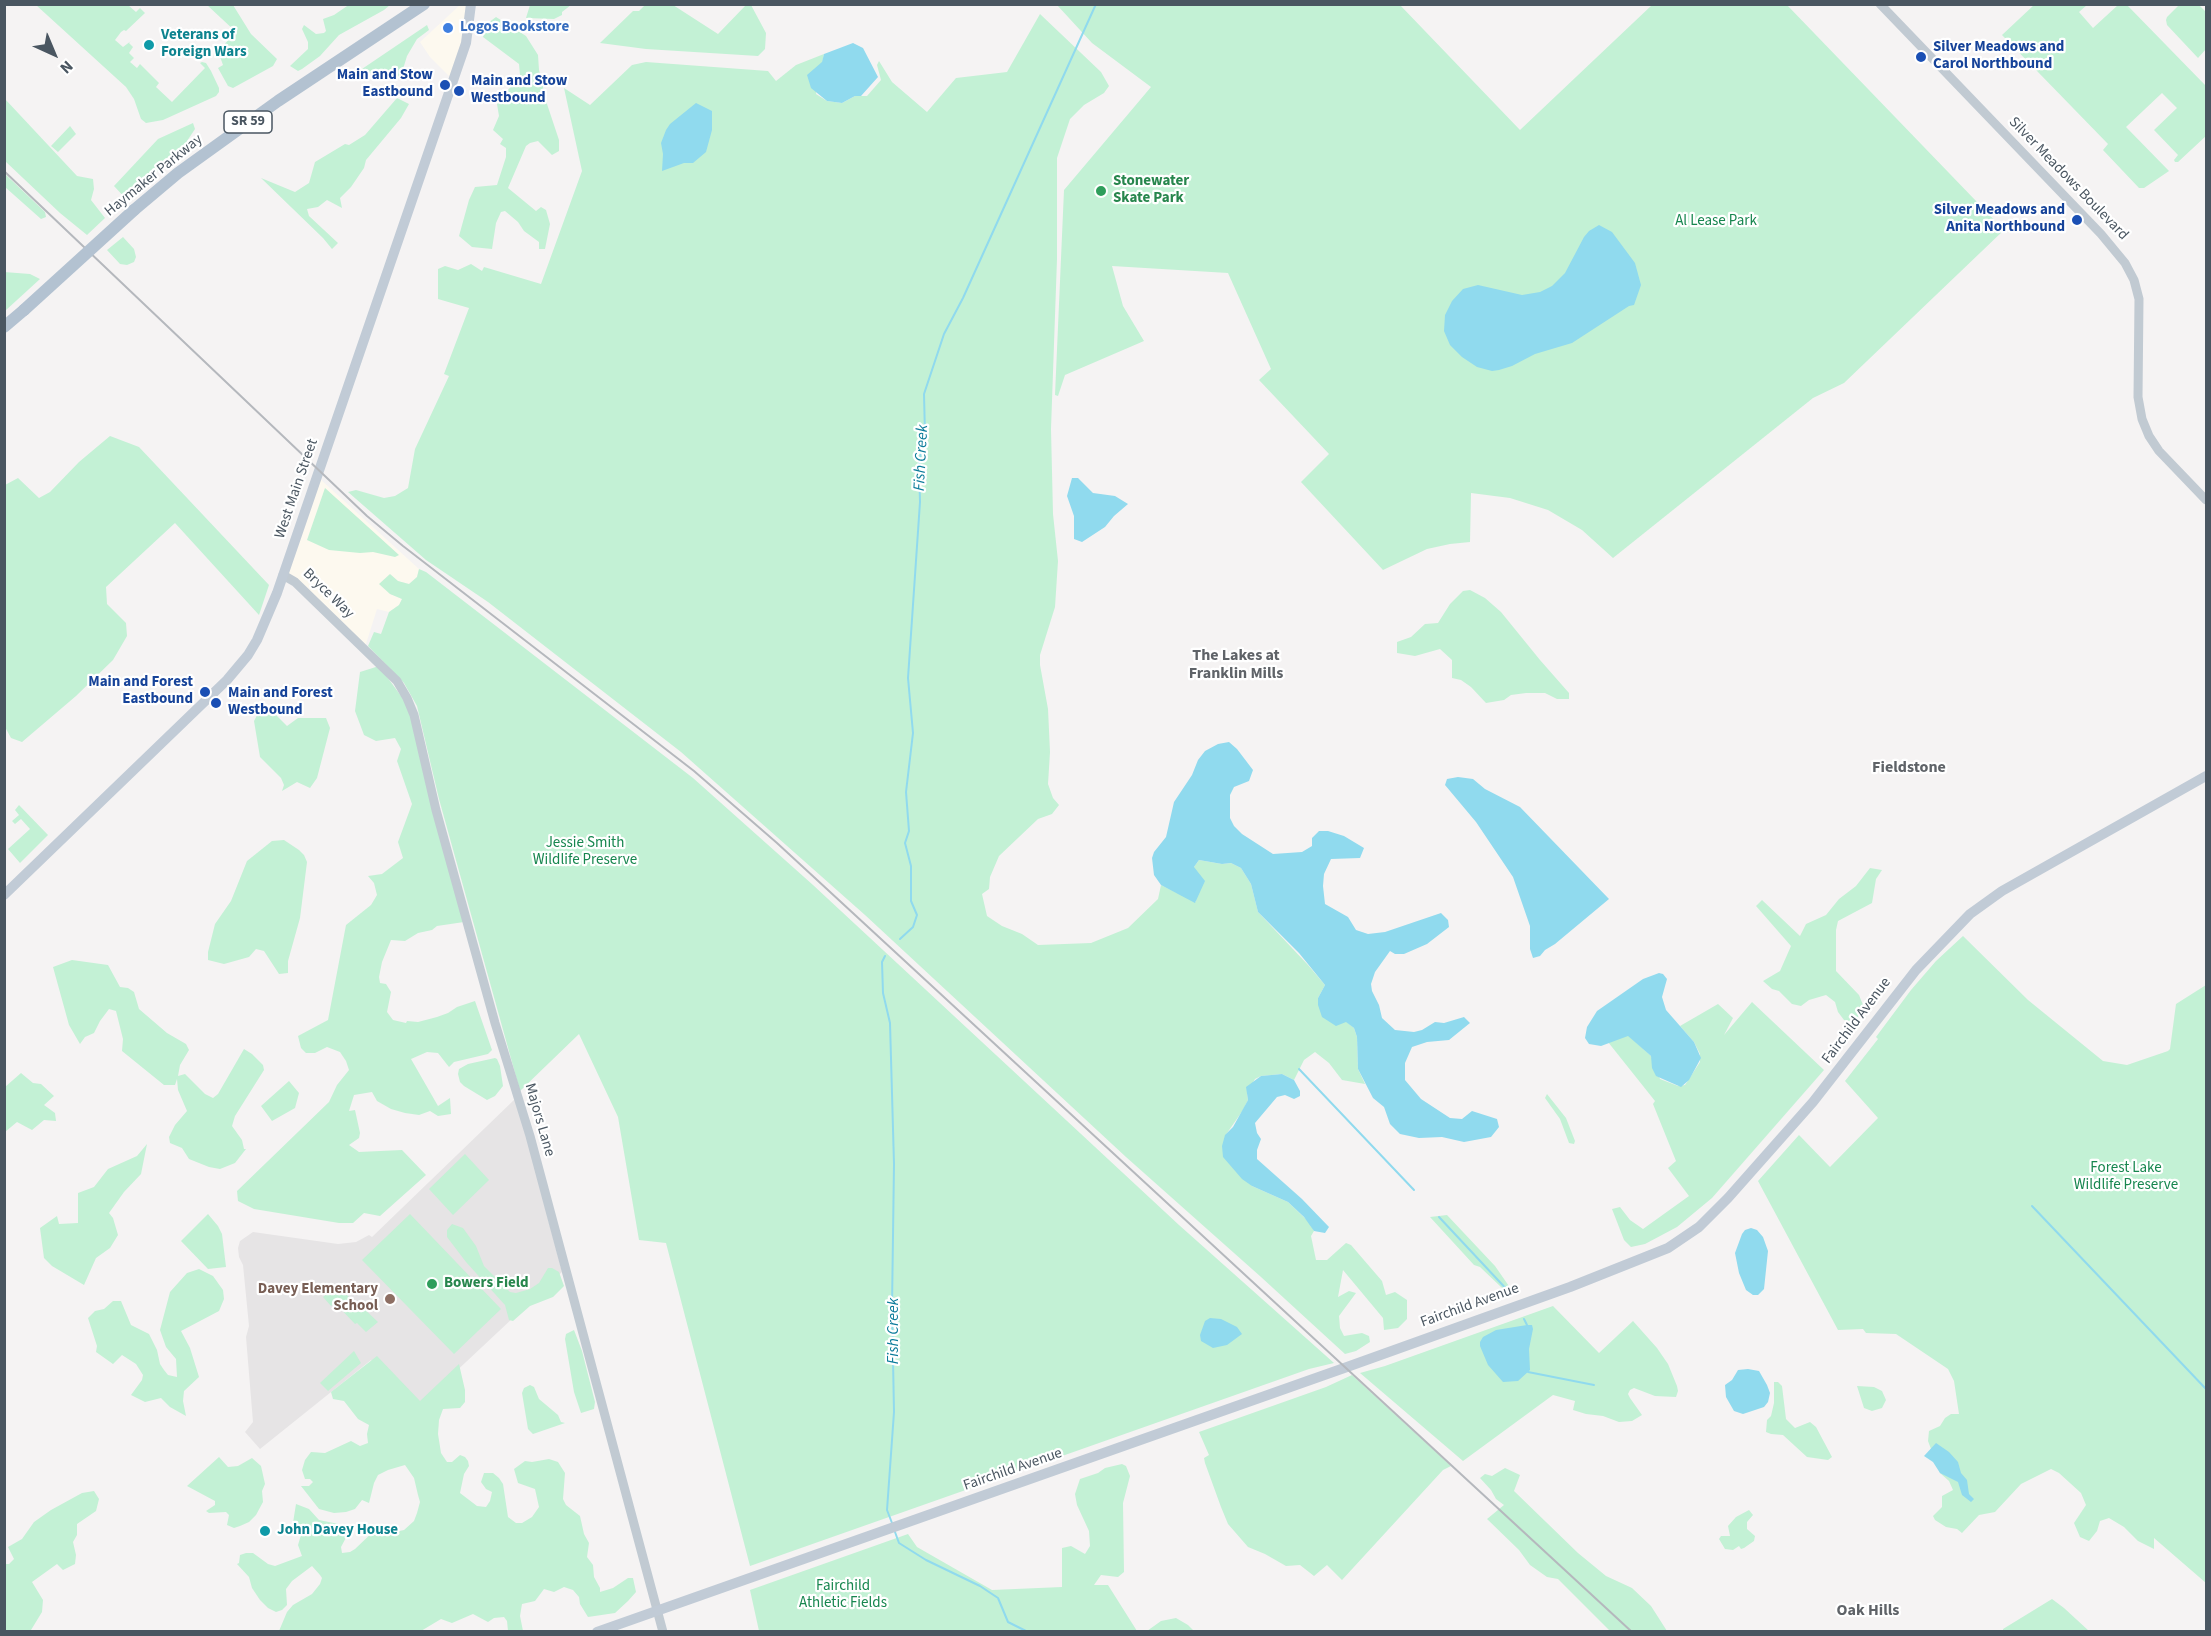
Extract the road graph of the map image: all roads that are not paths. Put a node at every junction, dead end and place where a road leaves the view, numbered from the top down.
1 (424, 4) edge
2 (471, 4) edge
3 (1880, 4) edge
4 (4, 327) edge
5 (2206, 500) edge
6 (283, 575) junction
7 (351, 636) joint
8 (2206, 776) edge
9 (4, 895) edge
10 (658, 1612) junction
11 (597, 1632) edge
12 (663, 1632) edge

1 - 4 main road, Haymaker Parkway / SR 59, bridge
2 - 6 main road, West Main Street
3 - 5 street, Silver Meadows Boulevard
6 - 7 street, Bryce Way
6 - 9 main road, West Main Street
7 - 10 street, Majors Lane
8 - 10 main road, Fairchild Avenue
10 - 11 main road, Fairchild Avenue
10 - 12 street, Majors Lane

